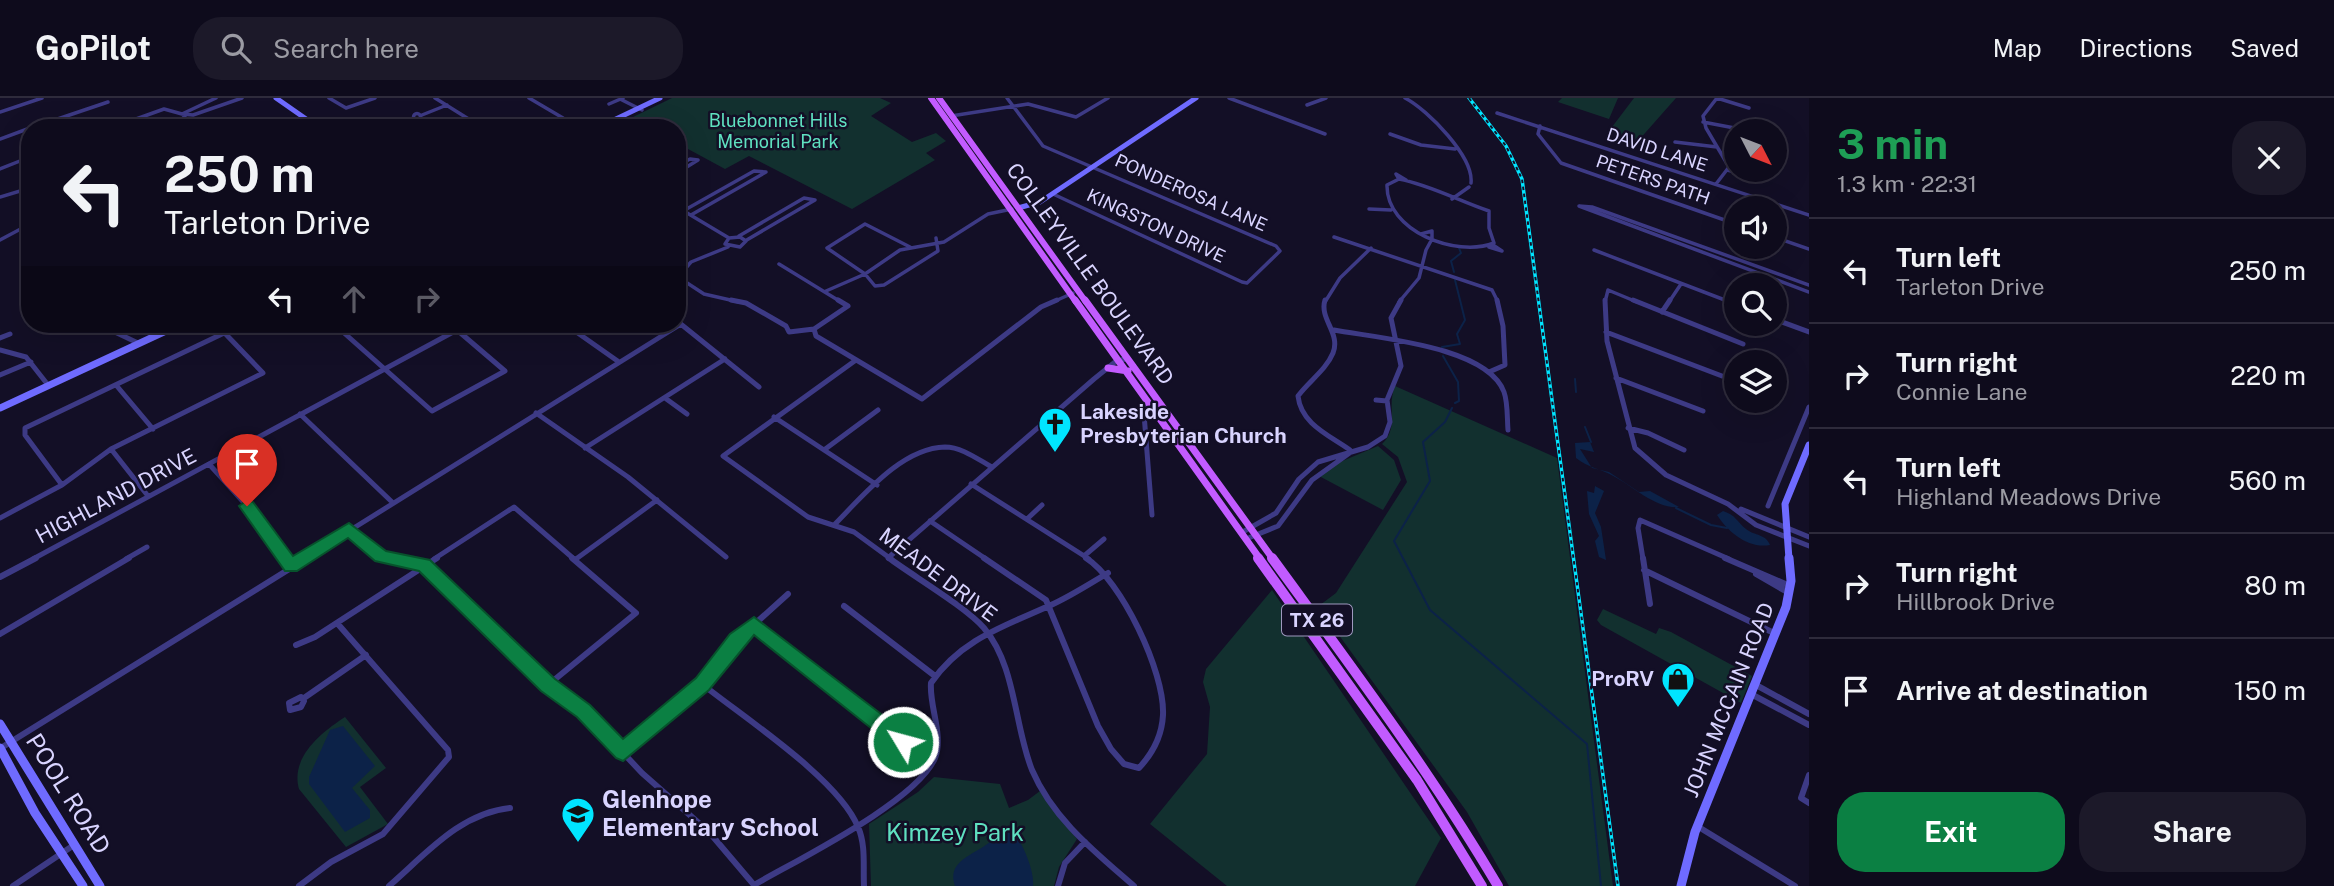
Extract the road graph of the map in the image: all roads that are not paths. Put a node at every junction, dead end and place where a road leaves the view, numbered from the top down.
1 (42, 98) edge
2 (100, 98) edge
3 (216, 98) edge
4 (242, 98) edge
5 (276, 98) edge
6 (329, 98) edge
7 (375, 98) edge
8 (435, 98) edge
9 (529, 98) edge
10 (660, 98) edge
11 (667, 98) edge
12 (931, 98) edge
13 (939, 98) edge
14 (1007, 98) edge
15 (1108, 98) edge
16 (1196, 98) edge
17 (1229, 98) edge
18 (1326, 98) edge
19 (1405, 98) edge
20 (1717, 98) edge
21 (622, 99) edge
22 (609, 104) dead end
23 (447, 105) junction
24 (1307, 105) dead end
25 (1014, 106) junction
26 (200, 108) junction
27 (1749, 108) dead end
28 (640, 109) junction
29 (0, 112) edge
30 (1497, 113) dead end
31 (183, 115) junction
32 (422, 115) dead end
33 (951, 116) junction
34 (563, 118) edge
35 (57, 119) edge
36 (136, 119) edge
37 (181, 119) edge
38 (306, 119) edge
39 (469, 119) edge
40 (617, 119) edge
41 (622, 119) edge
42 (1703, 122) junction
43 (1541, 126) junction
44 (1724, 126) edge
45 (21, 131) edge
46 (1325, 134) dead end
47 (1390, 134) dead end
48 (0, 139) edge
49 (1675, 142) dead end
50 (1717, 147) junction
51 (1455, 149) junction
52 (975, 154) junction
53 (1724, 159) edge
54 (21, 161) edge
55 (686, 161) edge
56 (1095, 166) junction
57 (686, 167) edge
58 (0, 169) edge
59 (1724, 174) edge
60 (1716, 184) junction
61 (21, 191) edge
62 (1053, 194) junction
63 (1, 197) edge
64 (1452, 199) junction
65 (1014, 208) junction
66 (1369, 209) dead end
67 (1391, 210) junction
68 (687, 213) junction
69 (1809, 215) edge
70 (1724, 220) edge
71 (1642, 228) junction
72 (21, 229) edge
73 (739, 236) junction
74 (1334, 237) dead end
75 (729, 238) junction
76 (1432, 239) junction
77 (0, 240) edge
78 (937, 240) junction
79 (746, 241) junction
80 (1787, 242) edge
81 (728, 247) junction
82 (910, 247) junction
83 (1371, 248) junction
84 (1594, 250) dead end
85 (1809, 250) edge
86 (779, 264) dead end
87 (1421, 266) junction
88 (686, 267) edge
89 (1766, 273) edge
90 (865, 274) junction
91 (1787, 279) edge
92 (686, 282) edge
93 (1247, 282) joint
94 (1787, 282) edge
95 (1681, 284) junction
96 (1809, 285) edge
97 (826, 291) junction
98 (1076, 292) junction
99 (1809, 292) edge
100 (1724, 300) edge
101 (1662, 312) junction
102 (1787, 324) edge
103 (686, 328) edge
104 (814, 329) junction
105 (1334, 330) junction
106 (1606, 332) junction
107 (1809, 332) edge
108 (124, 333) edge
109 (154, 333) edge
110 (159, 333) edge
111 (223, 333) edge
112 (226, 333) edge
113 (344, 333) edge
114 (452, 333) edge
115 (462, 333) edge
116 (578, 333) edge
117 (664, 333) edge
118 (10, 334) dead end
119 (0, 338) edge
120 (137, 342) junction
121 (1396, 342) junction
122 (1743, 344) dead end
123 (0, 349) edge
124 (725, 359) junction
125 (1124, 359) junction
126 (856, 360) junction
127 (31, 362) junction
128 (619, 362) junction
129 (1108, 368) junction
130 (384, 369) junction
131 (1128, 371) junction
132 (1489, 372) junction
133 (0, 375) edge
134 (1722, 376) dead end
135 (1616, 378) junction
136 (46, 384) junction
137 (116, 385) junction
138 (759, 387) dead end
139 (664, 398) junction
140 (922, 399) joint
141 (1376, 400) dead end
142 (1148, 401) junction
143 (1387, 401) junction
144 (0, 405) edge
145 (1809, 407) edge
146 (878, 410) dead end
147 (1703, 411) dead end
148 (536, 413) junction
149 (300, 414) junction
150 (687, 414) dead end
151 (774, 417) junction
152 (1628, 428) junction
153 (23, 429) joint
154 (153, 429) junction
155 (1508, 430) dead end
156 (932, 440) dead end
157 (1809, 445) edge
158 (936, 447) junction
159 (585, 448) junction
160 (111, 449) junction
161 (824, 450) junction
162 (1684, 450) dead end
163 (1352, 452) junction
164 (1806, 459) edge
165 (208, 464) junction
166 (990, 466) junction
167 (971, 484) junction
168 (62, 485) junction
169 (877, 485) junction
170 (148, 496) junction
171 (1290, 497) junction
172 (1771, 497) junction
173 (657, 500) junction
174 (1297, 501) junction
175 (392, 502) junction
176 (1786, 503) junction
177 (1042, 505) dead end
178 (1728, 505) junction
179 (1768, 506) dead end
180 (1152, 515) dead end
181 (0, 518) edge
182 (1027, 519) junction
183 (930, 521) junction
184 (834, 525) junction
185 (1786, 528) junction
186 (349, 529) junction
187 (1253, 533) junction
188 (1243, 536) junction
189 (1809, 537) edge
190 (1787, 538) junction
191 (1104, 539) dead end
192 (1809, 546) edge
193 (148, 547) dead end
194 (1084, 555) junction
195 (726, 557) dead end
196 (888, 558) junction
197 (576, 559) junction
198 (424, 565) junction
199 (291, 566) junction
200 (1644, 570) junction
201 (1108, 573) junction
202 (0, 577) edge
203 (1790, 590) junction
204 (788, 594) dead end
205 (1650, 604) dead end
206 (1049, 605) junction
207 (844, 607) dead end
208 (337, 623) junction
209 (754, 624) junction
210 (987, 631) junction
211 (1, 634) edge
212 (1776, 634) junction
213 (296, 645) dead end
214 (366, 655) junction
215 (935, 676) junction
216 (702, 684) junction
217 (1362, 684) junction
218 (548, 685) junction
219 (1756, 685) junction
220 (1352, 687) junction
221 (1751, 694) junction
222 (304, 698) dead end
223 (1809, 714) edge
224 (0, 724) edge
225 (1809, 725) edge
226 (10, 741) junction
227 (0, 749) edge
228 (936, 751) junction
229 (623, 752) junction
230 (1809, 775) edge
231 (1809, 803) edge
232 (510, 808) dead end
233 (857, 823) junction
234 (1697, 826) junction
235 (1086, 842) junction
236 (74, 845) junction
237 (63, 852) junction
238 (754, 885) edge
239 (13, 886) edge
240 (83, 886) edge
241 (100, 886) edge
242 (299, 886) edge
243 (389, 886) edge
244 (864, 886) edge
245 (1058, 886) edge
246 (1134, 886) edge
247 (1482, 886) edge
248 (1498, 886) edge
249 (1681, 886) edge
250 (1795, 886) edge

1 - 29 street
2 - 35 street
3 - 26 street
4 - 26 street
5 - 38 main road
6 - 7 street
8 - 23 street
9 - 34 street
10 - 28 main road
11 - 28 main road
12 - 52 main road, COLLEYVILLE BOULEVARD / TX 26
13 - 33 main road, COLLEYVILLE BOULEVARD / TX 26
14 - 25 street, PONDEROSA LANE
15 - 25 street
16 - 56 main road
17 - 46 street
18 - 24 street
19 - 51 street
20 - 27 street
20 - 42 street
21 - 22 street
21 - 28 street
23 - 32 street
23 - 39 street
25 - 33 street
25 - 56 street, PONDEROSA LANE
26 - 31 street
26 - 31 street
28 - 40 main road
28 - 41 main road
30 - 43 street, DAVID LANE
31 - 36 street
31 - 37 street
33 - 52 main road, COLLEYVILLE BOULEVARD / TX 26
42 - 44 street
42 - 50 street
43 - 60 street, DAVID LANE
43 - 70 street, PETERS PATH
45 - 48 street
47 - 51 street
49 - 50 street
50 - 53 street
51 - 64 street
52 - 65 main road, COLLEYVILLE BOULEVARD / TX 26
54 - 58 street
55 - 57 street
56 - 62 main road
56 - 93 street, PONDEROSA LANE
59 - 60 street
60 - 69 street, DAVID LANE
61 - 63 street
62 - 65 main road
62 - 93 street, KINGSTON DRIVE
64 - 67 street
64 - 76 street
65 - 78 street
65 - 98 main road, COLLEYVILLE BOULEVARD / TX 26
66 - 67 street
67 - 76 street
68 - 68 street
68 - 75 street
71 - 71 street
71 - 89 street
72 - 77 street
73 - 75 street
73 - 79 street
73 - 79 street
74 - 83 street
75 - 81 street
76 - 87 street
78 - 82 street
78 - 90 street
79 - 81 street
80 - 85 street
81 - 88 street
82 - 90 street
82 - 90 street
83 - 87 street
83 - 105 street
84 - 95 street
86 - 97 street
87 - 121 street
87 - 132 street
90 - 97 street
91 - 96 street
92 - 104 street
94 - 99 street
95 - 100 street
95 - 101 street
97 - 104 street
98 - 125 main road, COLLEYVILLE BOULEVARD / TX 26
98 - 140 street
101 - 106 street
101 - 122 street
102 - 107 street
103 - 124 street
104 - 126 street
105 - 121 street
105 - 163 street
106 - 134 street
106 - 135 street
108 - 120 street
109 - 120 main road
110 - 120 main road
111 - 137 street
112 - 154 street
113 - 130 street
114 - 130 street, HIGHLAND DRIVE
115 - 130 street
116 - 128 street
117 - 128 street
118 - 119 street
120 - 136 main road
121 - 132 street
121 - 143 street
123 - 127 street
124 - 138 street
124 - 139 street
125 - 129 street
125 - 131 main road, COLLEYVILLE BOULEVARD / TX 26
125 - 187 main road, COLLEYVILLE BOULEVARD / TX 26
126 - 140 street
126 - 151 street
127 - 133 street
127 - 136 street
128 - 148 street
129 - 131 main road
129 - 166 street
130 - 149 street, HIGHLAND DRIVE
131 - 142 main road, COLLEYVILLE BOULEVARD / TX 26
132 - 155 street
135 - 147 street
135 - 152 street
136 - 144 main road
137 - 153 street
137 - 154 street
139 - 150 street
139 - 159 street
141 - 143 street
142 - 180 street
142 - 188 main road, COLLEYVILLE BOULEVARD / TX 26
143 - 163 street
145 - 172 street
146 - 161 street
148 - 159 street
148 - 175 street
149 - 165 street, HIGHLAND DRIVE
149 - 175 street
151 - 161 street
151 - 184 street, MEADE DRIVE
152 - 162 street
152 - 178 street
153 - 168 street
154 - 160 street
156 - 158 street
157 - 164 main road, JOHN MCCAIN ROAD
158 - 166 street
158 - 169 street
159 - 173 street
160 - 168 street
160 - 170 street
161 - 169 street
163 - 171 street
163 - 174 street
164 - 176 main road, JOHN MCCAIN ROAD
165 - 170 street, HIGHLAND DRIVE
165 - 199 street
166 - 167 street
167 - 182 street
167 - 183 street
168 - 181 street
169 - 184 street
170 - 202 street, HIGHLAND DRIVE
171 - 174 street
171 - 187 street
172 - 176 street
172 - 179 street
173 - 195 street
173 - 197 street
174 - 187 street
175 - 186 street
176 - 185 main road, JOHN MCCAIN ROAD
177 - 182 street
178 - 185 street
178 - 190 street
182 - 194 street
183 - 196 street
183 - 206 street
184 - 196 street, MEADE DRIVE
185 - 189 street
185 - 190 main road, JOHN MCCAIN ROAD
186 - 198 street
186 - 199 street
187 - 188 street
187 - 217 main road, COLLEYVILLE BOULEVARD / TX 26
188 - 220 main road, COLLEYVILLE BOULEVARD / TX 26
190 - 192 street
190 - 203 main road, JOHN MCCAIN ROAD
191 - 194 street
193 - 211 street
194 - 201 street
196 - 210 street, MEADE DRIVE
197 - 198 street
197 - 218 street
198 - 208 street
198 - 218 street
199 - 226 street
200 - 203 street
200 - 205 street
200 - 212 street
201 - 206 street
201 - 206 street
203 - 212 main road, JOHN MCCAIN ROAD
204 - 209 street
206 - 210 street
207 - 215 street
208 - 213 street
208 - 214 street
209 - 216 street
209 - 228 street
210 - 215 street
210 - 235 street, MEADE DRIVE
212 - 219 main road, JOHN MCCAIN ROAD
214 - 222 street
214 - 242 street
215 - 228 street
216 - 229 street
216 - 233 street
217 - 220 main road
217 - 248 main road, COLLEYVILLE BOULEVARD / TX 26
218 - 229 street
219 - 221 main road, JOHN MCCAIN ROAD
219 - 223 street
220 - 247 main road, COLLEYVILLE BOULEVARD / TX 26
221 - 225 street
221 - 234 main road, JOHN MCCAIN ROAD
224 - 226 main road, POOL ROAD
226 - 227 street
226 - 236 main road, POOL ROAD
227 - 237 main road, POOL ROAD
228 - 233 street
229 - 238 street
230 - 231 street
232 - 243 street
233 - 238 street
233 - 244 street
234 - 249 main road, JOHN MCCAIN ROAD
234 - 250 street
235 - 245 street
235 - 246 street, MEADE DRIVE
236 - 237 street
236 - 241 main road, POOL ROAD
237 - 239 street
237 - 240 main road, POOL ROAD

